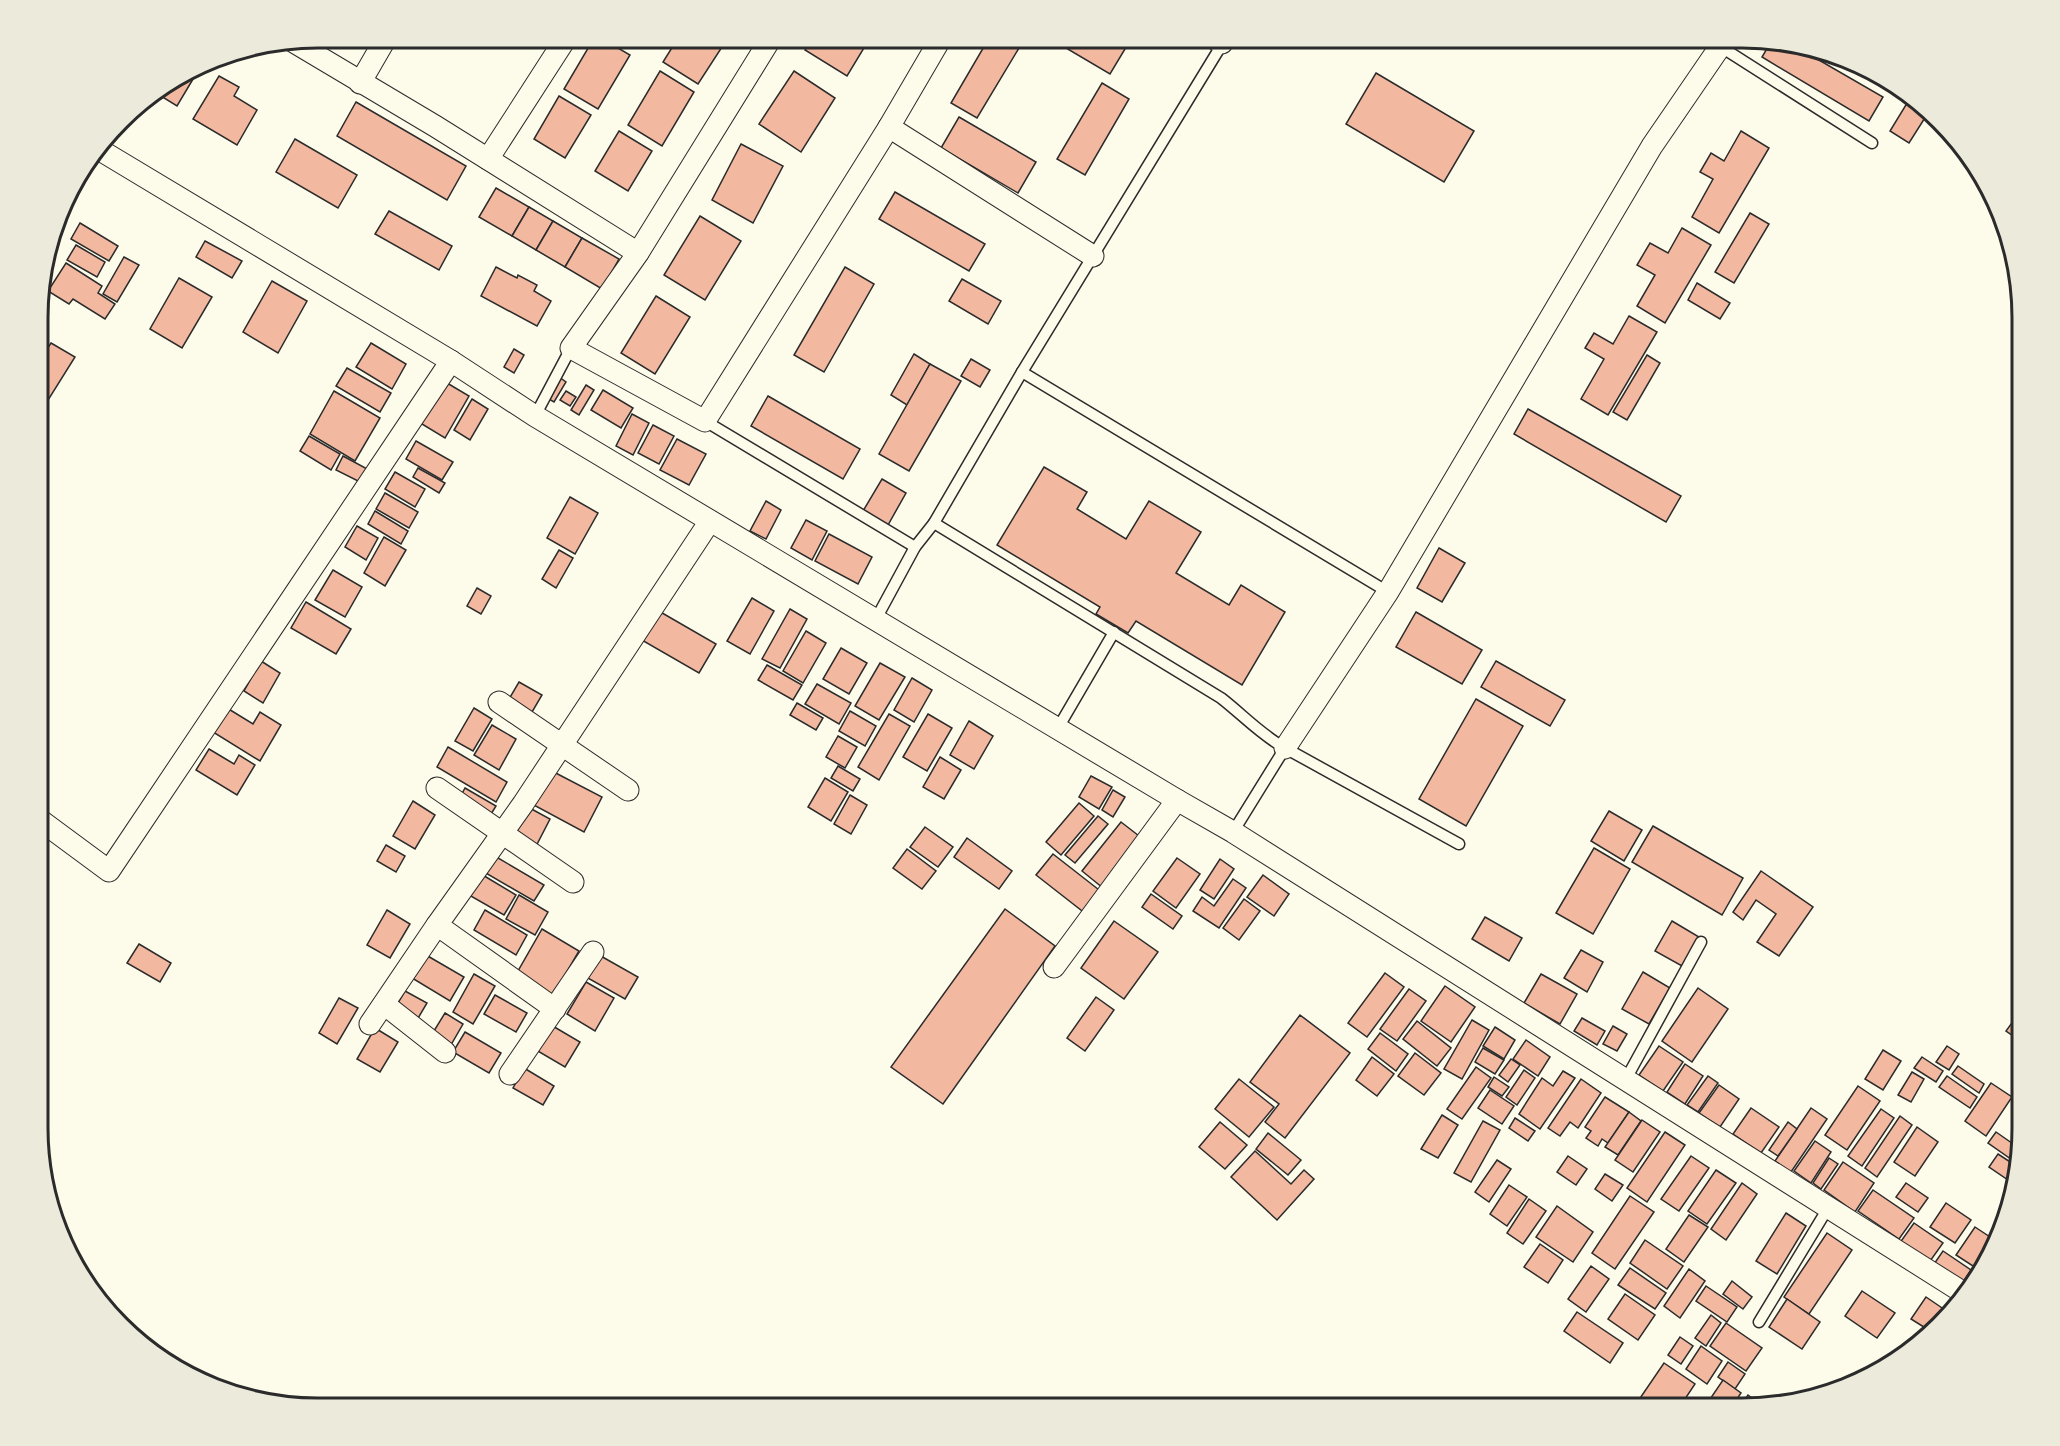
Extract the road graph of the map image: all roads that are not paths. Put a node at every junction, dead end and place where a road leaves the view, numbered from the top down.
1 (380, 48) edge
2 (560, 48) edge
3 (765, 48) edge
4 (935, 48) edge
5 (1215, 48) edge
6 (1714, 48) edge
7 (1729, 48) edge
8 (305, 49) edge
9 (360, 83) junction
10 (889, 127) junction
11 (1872, 143) dead end
12 (105, 153) edge
13 (488, 159) junction
14 (638, 252) junction
15 (1093, 256) junction
16 (571, 348) junction
17 (451, 361) junction
18 (1022, 372) junction
19 (535, 416) junction
20 (705, 421) junction
21 (710, 521) junction
22 (934, 523) junction
23 (915, 547) junction
24 (1388, 592) junction
25 (876, 619) junction
26 (1114, 632) junction
27 (500, 702) dead end
28 (1059, 728) junction
29 (562, 744) junction
30 (1285, 748) junction
31 (437, 788) dead end
32 (628, 790) dead end
33 (1177, 800) junction
34 (48, 826) edge
35 (503, 832) junction
36 (1233, 832) junction
37 (1460, 844) dead end
38 (573, 882) dead end
39 (437, 925) junction
40 (1701, 942) dead end
41 (593, 952) dead end
42 (1054, 967) dead end
43 (384, 1004) junction
44 (555, 1009) junction
45 (370, 1024) dead end
46 (445, 1052) dead end
47 (510, 1074) dead end
48 (1626, 1079) junction
49 (1828, 1208) junction
50 (1958, 1290) edge
51 (1759, 1322) dead end

1 - 9 street
2 - 13 street
3 - 14 street
4 - 10 street
5 - 15 lane
6 - 24 street
7 - 11 lane
8 - 9 street
9 - 13 street
10 - 15 street
10 - 20 street
12 - 17 street
13 - 14 street
14 - 16 street
15 - 18 lane
16 - 19 lane
16 - 20 street
17 - 19 street
17 - 34 street
18 - 22 lane
18 - 24 lane
19 - 21 street
20 - 23 lane
21 - 25 street
21 - 29 street
22 - 23 lane
22 - 26 lane
23 - 25 lane
24 - 30 street
25 - 28 street
26 - 28 lane
26 - 30 lane
27 - 29 street
28 - 33 street
29 - 32 street
29 - 35 street
30 - 36 lane
30 - 37 lane
31 - 35 street
33 - 36 street
33 - 42 street
35 - 38 street
35 - 39 street
36 - 48 street
39 - 43 street
39 - 44 street
40 - 48 lane
41 - 44 street
43 - 45 street
43 - 46 street
44 - 47 street
48 - 49 street
49 - 50 street
49 - 51 lane

